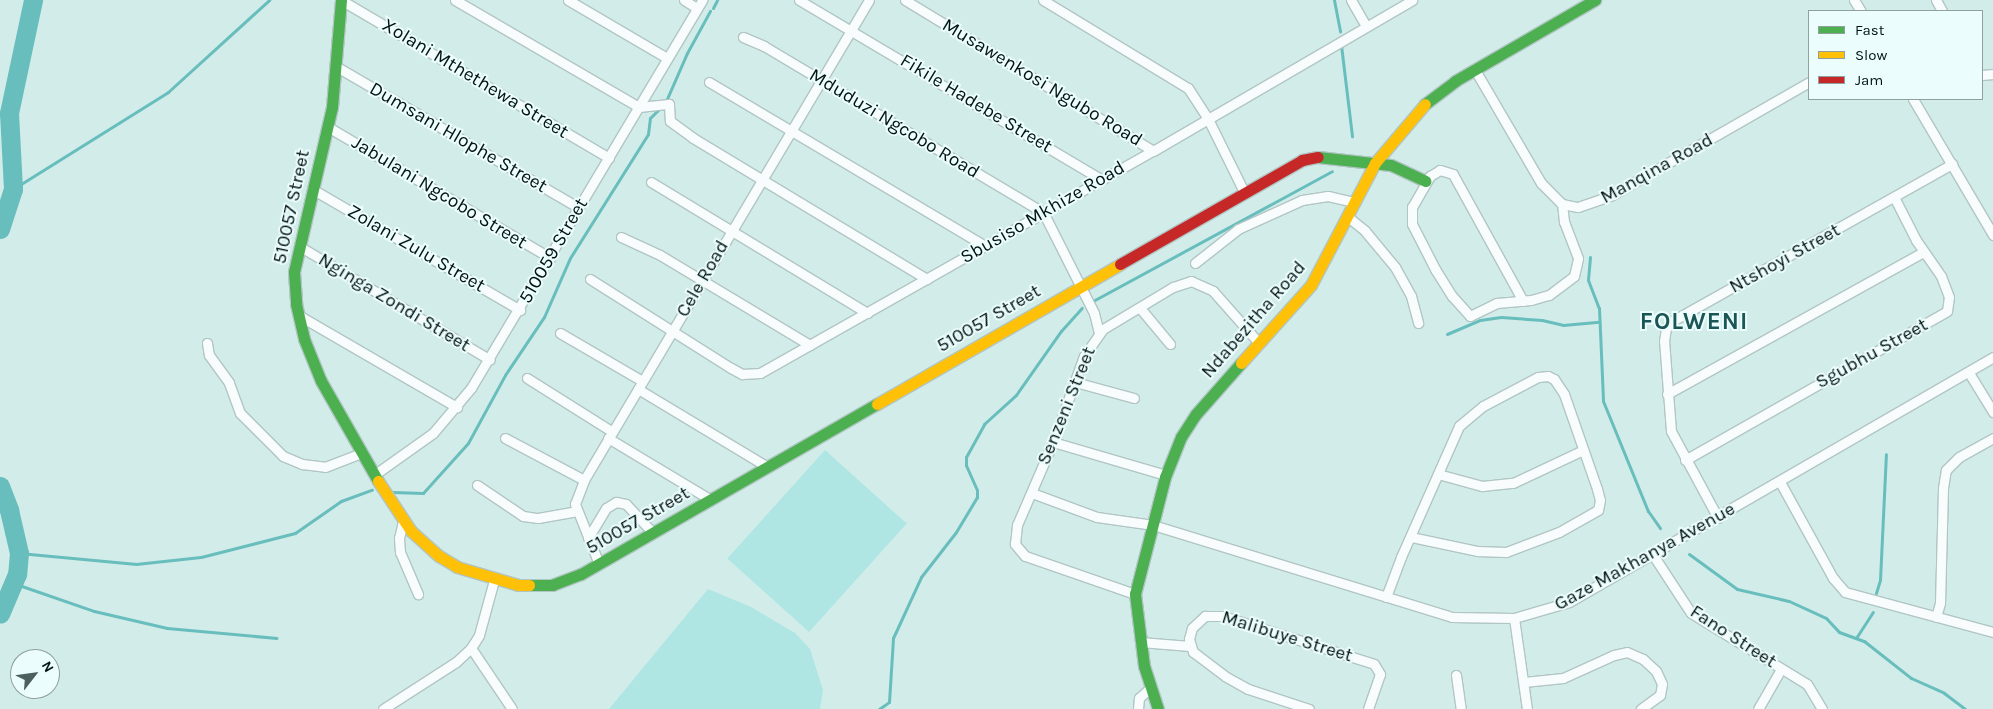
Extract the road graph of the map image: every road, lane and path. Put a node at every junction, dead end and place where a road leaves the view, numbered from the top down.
1 (341, 0) edge
2 (455, 0) edge
3 (568, 0) edge
4 (684, 0) edge
5 (799, 0) edge
6 (869, 0) edge
7 (905, 0) edge
8 (1043, 0) edge
9 (1351, 0) edge
10 (1412, 0) edge
11 (1595, 0) edge
12 (699, 4) edge
13 (1366, 26) junction
14 (850, 30) junction
15 (743, 37) dead end
16 (667, 58) junction
17 (337, 67) junction
18 (1475, 70) junction
19 (820, 81) junction
20 (709, 82) dead end
21 (1808, 83) edge
22 (1914, 100) edge
23 (639, 107) junction
24 (1207, 117) junction
25 (328, 127) junction
26 (791, 130) junction
27 (1153, 151) junction
28 (609, 158) junction
29 (1375, 162) junction
30 (1952, 164) junction
31 (1101, 179) junction
32 (762, 180) junction
33 (1426, 181) junction
34 (651, 182) dead end
35 (312, 189) junction
36 (1244, 192) junction
37 (1895, 199) junction
38 (1355, 202) junction
39 (1562, 204) junction
40 (579, 208) junction
41 (1043, 212) junction
42 (1348, 217) junction
43 (732, 230) junction
44 (1993, 235) edge
45 (621, 237) dead end
46 (299, 246) junction
47 (985, 246) junction
48 (1923, 252) junction
49 (550, 258) junction
50 (1195, 263) dead end
51 (927, 279) junction
52 (590, 280) dead end
53 (702, 280) junction
54 (1080, 287) junction
55 (1523, 301) junction
56 (1140, 308) junction
57 (520, 310) junction
58 (867, 313) junction
59 (298, 315) junction
60 (1418, 323) dead end
61 (673, 330) junction
62 (560, 333) dead end
63 (1099, 333) junction
64 (1259, 343) junction
65 (207, 344) dead end
66 (1170, 344) dead end
67 (810, 345) junction
68 (1993, 357) edge
69 (490, 360) junction
70 (1969, 373) junction
71 (527, 378) dead end
72 (1075, 382) junction
73 (640, 385) junction
74 (1667, 394) junction
75 (1134, 398) dead end
76 (457, 407) junction
77 (1993, 412) edge
78 (610, 434) junction
79 (505, 438) dead end
80 (1993, 438) edge
81 (1053, 442) junction
82 (1582, 450) junction
83 (362, 453) junction
84 (1685, 460) junction
85 (768, 467) junction
86 (1438, 474) junction
87 (374, 475) junction
88 (1166, 475) junction
89 (584, 480) junction
90 (1780, 482) junction
91 (477, 484) dead end
92 (1032, 493) junction
93 (711, 500) junction
94 (577, 511) junction
95 (1718, 518) junction
96 (403, 521) junction
97 (1152, 526) junction
98 (653, 533) junction
99 (1411, 537) junction
100 (588, 538) junction
101 (1653, 555) junction
102 (599, 564) junction
103 (494, 580) junction
104 (418, 594) dead end
105 (1135, 594) junction
106 (1386, 597) junction
107 (1936, 617) junction
108 (1514, 618) junction
109 (1993, 632) edge
110 (1140, 642) junction
111 (1190, 646) junction
112 (471, 648) junction
113 (1781, 669) junction
114 (1456, 675) dead end
115 (1524, 682) junction
116 (1150, 688) junction
117 (1289, 706) edge
118 (383, 709) edge
119 (512, 709) edge
120 (1138, 709) edge
121 (1158, 709) edge
122 (1309, 709) edge
123 (1368, 709) edge
124 (1461, 709) edge
125 (1526, 709) edge
126 (1641, 709) edge
127 (1758, 709) edge
128 (1822, 709) edge

1 - 17 street, 510057 Street
1 - 28 street, Xolani Mthethewa Street
2 - 23 street
3 - 16 street
4 - 12 street
5 - 14 street
6 - 14 street, Cele Road
7 - 27 street, Musawenkosi Ngubo Road
8 - 24 street
9 - 13 street
10 - 13 street, Sbusiso Mkhize Road
11 - 18 street, Ndabezitha Road
12 - 16 street, 510059 Street
13 - 24 street, Sbusiso Mkhize Road
14 - 19 street, Cele Road
14 - 31 street, Fikile Hadebe Street
15 - 19 street, Mduduzi Ngcobo Road
16 - 23 street, 510059 Street
17 - 25 street, 510057 Street
17 - 40 street, Dumsani Hlophe Street
18 - 29 street, Ndabezitha Road
18 - 39 street
19 - 26 street, Cele Road
19 - 41 street, Mduduzi Ngcobo Road
20 - 26 street
21 - 39 street, Manqina Road
22 - 30 street
23 - 28 street, 510059 Street
23 - 32 street
24 - 27 street, Sbusiso Mkhize Road
24 - 36 street
25 - 35 street, 510057 Street
25 - 49 street, Jabulani Ngcobo Street
26 - 32 street, Cele Road
26 - 47 street
27 - 31 street, Sbusiso Mkhize Road
28 - 40 street, 510059 Street
29 - 33 street, 510057 Street
29 - 36 street, 510057 Street
29 - 38 street, Ndabezitha Road
30 - 37 street, Ntshoyi Street
30 - 44 street
31 - 41 street, Sbusiso Mkhize Road
32 - 43 street, Cele Road
32 - 51 street
33 - 55 street
33 - 55 street
34 - 43 street
35 - 46 street, 510057 Street
35 - 57 street, Zolani Zulu Street
36 - 54 street, 510057 Street
37 - 48 street, Sgubhu Street
37 - 74 street, Ntshoyi Street
38 - 42 street, Ndabezitha Road
38 - 50 street
39 - 55 street
40 - 49 street, 510059 Street
41 - 47 street, Sbusiso Mkhize Road
41 - 54 street
42 - 60 street
42 - 64 street, Ndabezitha Road
43 - 53 street, Cele Road
43 - 58 street
45 - 53 street
46 - 59 street, 510057 Street
46 - 69 street, Nginga Zondi Street
47 - 51 street, Sbusiso Mkhize Road
48 - 74 street
48 - 84 street, Sgubhu Street
49 - 57 street, 510059 Street
51 - 58 street, Sbusiso Mkhize Road
52 - 61 street, Sbusiso Mkhize Road
53 - 61 street, Cele Road
53 - 67 street
54 - 63 street
54 - 85 street, 510057 Street
56 - 63 street, Senzeni Street
56 - 64 street, Senzeni Street
56 - 66 street
57 - 69 street, 510059 Street
58 - 67 street, Sbusiso Mkhize Road
59 - 76 street
59 - 83 street, 510057 Street
61 - 67 street, Sbusiso Mkhize Road
61 - 73 street, Cele Road
62 - 73 street
63 - 72 street, Senzeni Street
64 - 88 street, Ndabezitha Road
65 - 83 street
68 - 70 street, Gaze Makhanya Avenue
69 - 76 street, 510059 Street
70 - 77 street
70 - 90 street, Gaze Makhanya Avenue
71 - 78 street
72 - 75 street
72 - 81 street, Senzeni Street
73 - 78 street, Cele Road
73 - 85 street
74 - 84 street, Ntshoyi Street
76 - 87 street, 510059 Street
78 - 89 street, Cele Road
78 - 93 street
79 - 89 street
80 - 107 street
81 - 88 street
81 - 92 street, Senzeni Street
82 - 86 street
82 - 86 street
82 - 99 street
83 - 87 street, 510057 Street
84 - 95 street, Ntshoyi Street
85 - 93 street, 510057 Street
86 - 99 street
87 - 96 street, 510057 Street
88 - 97 street, Ndabezitha Road
89 - 94 street, Cele Road
90 - 95 street, Gaze Makhanya Avenue
90 - 107 street
91 - 94 street
92 - 97 street, Gaze Makhanya Avenue
92 - 105 street, Senzeni Street
93 - 98 street, 510057 Street
94 - 100 street
95 - 101 street, Gaze Makhanya Avenue
96 - 103 street, 510057 Street
96 - 104 street
97 - 105 street, Ndabezitha Road
97 - 106 street, Gaze Makhanya Avenue
98 - 100 street
98 - 102 street, 510057 Street
99 - 106 street
100 - 102 street
101 - 108 street, Gaze Makhanya Avenue
101 - 113 street, Fano Street
102 - 103 street, 510057 Street
103 - 112 street
105 - 110 street, Ndabezitha Road
106 - 108 street, Gaze Makhanya Avenue
107 - 109 street
108 - 115 street
110 - 111 street
110 - 116 street, Ndabezitha Road
111 - 117 street
111 - 123 street, Malibuye Street
112 - 118 street
112 - 119 street
113 - 127 street
113 - 128 street, Fano Street
114 - 124 street
115 - 125 street
115 - 126 street
116 - 120 street
116 - 121 street, Ndabezitha Road
117 - 122 street

